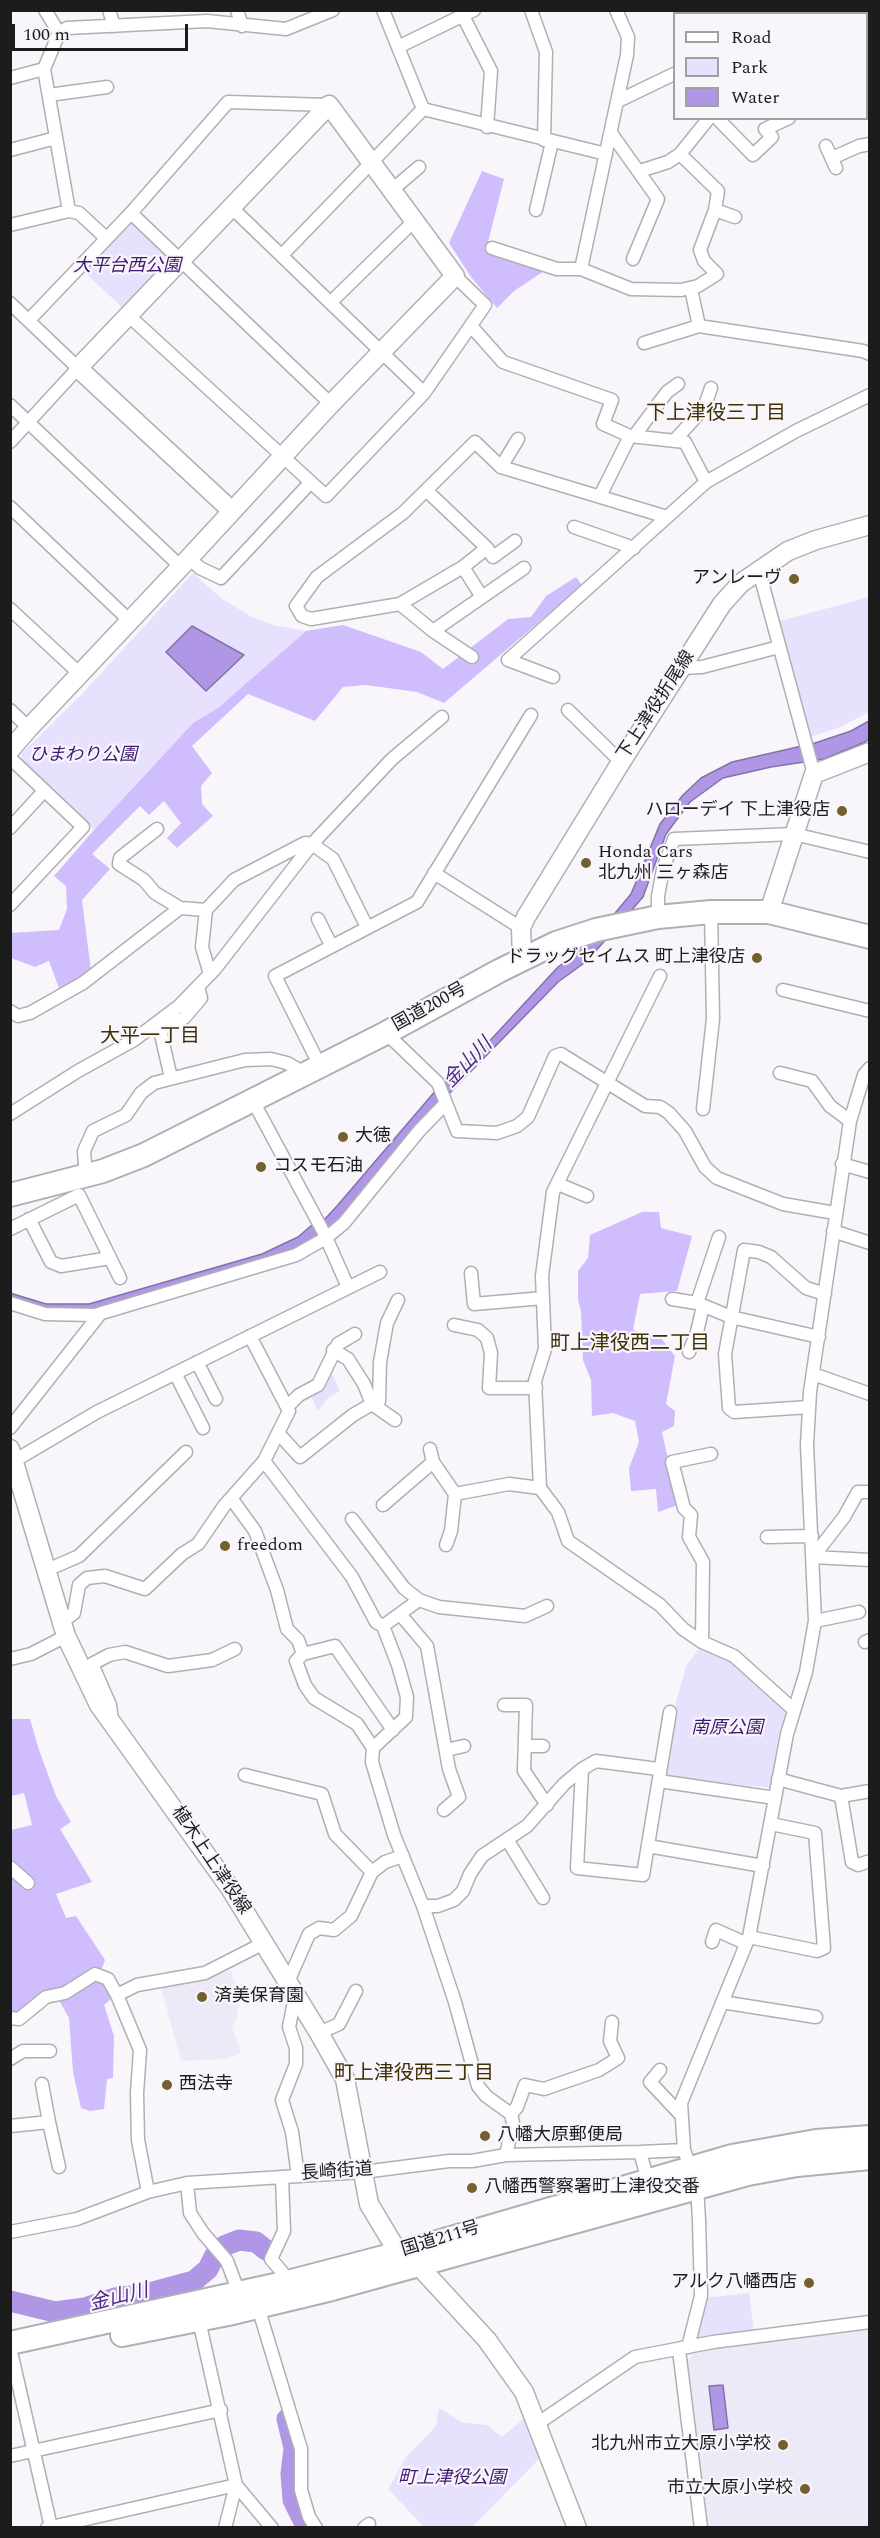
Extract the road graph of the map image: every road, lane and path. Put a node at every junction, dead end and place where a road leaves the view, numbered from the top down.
1 (45, 10) edge
2 (109, 10) edge
3 (237, 10) edge
4 (333, 10) edge
5 (383, 10) edge
6 (531, 10) edge
7 (616, 10) edge
8 (469, 13) edge
9 (315, 15) edge
10 (174, 16) edge
11 (242, 26) junction
12 (114, 27) junction
13 (59, 33) junction
14 (398, 47) junction
15 (44, 69) junction
16 (673, 75) edge
17 (10, 78) edge
18 (106, 87) dead end
19 (49, 95) junction
20 (618, 101) junction
21 (329, 105) junction
22 (423, 109) junction
23 (707, 120) edge
24 (719, 120) edge
25 (785, 120) edge
26 (487, 127) junction
27 (611, 133) junction
28 (56, 138) junction
29 (548, 141) junction
30 (870, 144) edge
31 (826, 146) dead end
32 (10, 150) edge
33 (606, 154) junction
34 (680, 154) junction
35 (371, 161) junction
36 (419, 167) dead end
37 (640, 171) junction
38 (393, 190) junction
39 (231, 207) junction
40 (536, 210) dead end
41 (715, 210) junction
42 (69, 211) junction
43 (131, 213) junction
44 (735, 217) dead end
45 (414, 220) junction
46 (10, 225) edge
47 (106, 238) junction
48 (492, 248) dead end
49 (282, 255) junction
50 (633, 259) dead end
51 (179, 260) junction
52 (581, 269) junction
53 (455, 276) junction
54 (691, 289) junction
55 (332, 301) junction
56 (10, 303) edge
57 (129, 316) junction
58 (29, 320) junction
59 (471, 326) junction
60 (699, 326) junction
61 (644, 343) dead end
62 (382, 350) junction
63 (870, 354) edge
64 (78, 368) junction
65 (678, 384) dead end
66 (711, 388) dead end
67 (424, 393) junction
68 (870, 395) edge
69 (331, 404) junction
70 (10, 405) edge
71 (29, 423) junction
72 (632, 436) junction
73 (518, 439) dead end
74 (674, 441) junction
75 (10, 442) edge
76 (282, 458) junction
77 (501, 467) junction
78 (706, 482) junction
79 (310, 483) junction
80 (427, 491) junction
81 (600, 496) junction
82 (10, 507) edge
83 (232, 511) junction
84 (667, 517) junction
85 (574, 527) dead end
86 (869, 529) edge
87 (514, 541) dead end
88 (634, 548) junction
89 (487, 549) junction
90 (185, 563) junction
91 (463, 567) junction
92 (524, 568) dead end
93 (759, 571) junction
94 (482, 597) junction
95 (400, 604) junction
96 (10, 609) edge
97 (130, 621) junction
98 (432, 631) junction
99 (779, 647) junction
100 (472, 657) dead end
101 (681, 668) junction
102 (80, 674) junction
103 (553, 677) dead end
104 (10, 710) edge
105 (568, 710) dead end
106 (531, 715) dead end
107 (442, 717) dead end
108 (29, 728) junction
109 (10, 750) edge
110 (870, 752) edge
111 (10, 758) edge
112 (621, 762) junction
113 (813, 769) junction
114 (44, 791) junction
115 (10, 828) edge
116 (157, 829) dead end
117 (794, 834) junction
118 (312, 844) junction
119 (870, 852) edge
120 (434, 873) junction
121 (10, 905) edge
122 (180, 908) junction
123 (206, 910) junction
124 (711, 912) junction
125 (769, 912) junction
126 (658, 917) junction
127 (318, 919) dead end
128 (367, 927) junction
129 (521, 928) junction
130 (870, 937) edge
131 (331, 945) junction
132 (522, 959) junction
133 (210, 974) junction
134 (660, 976) dead end
135 (198, 987) junction
136 (783, 990) dead end
137 (10, 1011) edge
138 (870, 1011) edge
139 (386, 1033) junction
140 (870, 1068) edge
141 (313, 1070) junction
142 (780, 1073) dead end
143 (171, 1078) junction
144 (606, 1082) junction
145 (253, 1101) junction
146 (446, 1101) junction
147 (703, 1109) dead end
148 (10, 1114) edge
149 (850, 1121) junction
150 (842, 1164) junction
151 (870, 1172) edge
152 (80, 1184) junction
153 (558, 1184) junction
154 (10, 1195) edge
155 (587, 1196) dead end
156 (835, 1213) junction
157 (29, 1219) junction
158 (10, 1229) edge
159 (833, 1231) junction
160 (325, 1235) junction
161 (719, 1237) dead end
162 (870, 1243) edge
163 (110, 1258) junction
164 (380, 1272) dead end
165 (471, 1273) dead end
166 (120, 1278) dead end
167 (348, 1287) junction
168 (825, 1294) junction
169 (543, 1298) junction
170 (672, 1299) dead end
171 (398, 1300) dead end
172 (10, 1303) edge
173 (700, 1304) junction
174 (100, 1314) junction
175 (731, 1317) junction
176 (454, 1325) dead end
177 (355, 1334) dead end
178 (250, 1336) junction
179 (819, 1337) junction
180 (333, 1350) junction
181 (689, 1352) dead end
182 (197, 1362) junction
183 (175, 1373) junction
184 (813, 1374) junction
185 (536, 1388) junction
186 (870, 1394) edge
187 (216, 1399) dead end
188 (372, 1404) junction
189 (287, 1407) junction
190 (809, 1407) junction
191 (395, 1420) dead end
192 (10, 1428) edge
193 (203, 1428) dead end
194 (279, 1434) junction
195 (186, 1452) dead end
196 (711, 1454) dead end
197 (264, 1461) junction
198 (13, 1462) edge
199 (540, 1488) junction
200 (870, 1492) edge
201 (455, 1494) junction
202 (231, 1498) junction
203 (383, 1505) dead end
204 (352, 1519) dead end
205 (812, 1536) junction
206 (767, 1537) dead end
207 (446, 1545) dead end
208 (813, 1557) junction
209 (870, 1560) edge
210 (47, 1570) junction
211 (419, 1600) junction
212 (547, 1606) dead end
213 (859, 1612) dead end
214 (400, 1614) junction
215 (815, 1621) junction
216 (383, 1626) junction
217 (64, 1629) junction
218 (702, 1642) junction
219 (235, 1649) dead end
220 (303, 1654) junction
221 (10, 1659) edge
222 (504, 1705) dead end
223 (794, 1710) junction
224 (670, 1712) dead end
225 (112, 1725) junction
226 (393, 1730) junction
227 (464, 1746) dead end
228 (526, 1746) junction
229 (543, 1746) dead end
230 (372, 1748) junction
231 (446, 1750) junction
232 (582, 1769) junction
233 (245, 1775) dead end
234 (659, 1775) junction
235 (778, 1779) junction
236 (870, 1791) edge
237 (842, 1796) junction
238 (775, 1798) junction
239 (547, 1805) junction
240 (444, 1810) dead end
241 (771, 1824) junction
242 (508, 1841) junction
243 (648, 1846) junction
244 (403, 1856) junction
245 (870, 1861) edge
246 (763, 1866) junction
247 (10, 1867) edge
248 (372, 1872) junction
249 (28, 1883) dead end
250 (543, 1898) dead end
251 (423, 1906) junction
252 (716, 1930) dead end
253 (747, 1940) junction
254 (264, 1943) junction
255 (291, 1990) junction
256 (356, 1991) dead end
257 (117, 1995) junction
258 (723, 2002) junction
259 (816, 2017) dead end
260 (10, 2018) edge
261 (612, 2022) dead end
262 (319, 2033) junction
263 (50, 2052) dead end
264 (10, 2059) edge
265 (660, 2070) dead end
266 (42, 2084) dead end
267 (511, 2114) junction
268 (680, 2114) junction
269 (49, 2122) junction
270 (10, 2126) edge
271 (870, 2137) edge
272 (640, 2152) junction
273 (506, 2155) junction
274 (870, 2158) edge
275 (59, 2167) dead end
276 (691, 2168) junction
277 (363, 2172) junction
278 (298, 2176) junction
279 (282, 2177) junction
280 (648, 2181) junction
281 (187, 2183) junction
282 (148, 2192) junction
283 (10, 2232) edge
284 (410, 2258) junction
285 (284, 2283) junction
286 (239, 2293) junction
287 (258, 2307) junction
288 (197, 2312) junction
289 (870, 2322) edge
290 (683, 2348) junction
291 (11, 2351) edge
292 (220, 2410) junction
293 (537, 2424) junction
294 (33, 2452) junction
295 (10, 2456) edge
296 (237, 2486) junction
297 (90, 2523) edge
298 (49, 2527) edge
299 (225, 2528) edge
300 (272, 2528) edge
301 (316, 2528) edge
302 (577, 2528) edge
303 (701, 2528) edge

1 - 13 street
2 - 12 street
3 - 11 street
4 - 9 street
5 - 14 street
6 - 29 street
7 - 20 street
8 - 14 street
8 - 26 street
9 - 11 street
10 - 11 street
10 - 12 street
12 - 13 street
13 - 15 street
14 - 22 street
15 - 17 street
15 - 19 street
16 - 20 street
18 - 19 street
19 - 28 street
20 - 27 street
21 - 35 street
21 - 39 street
21 - 43 street
22 - 26 street
22 - 35 street
23 - 34 street
24 - 25 street
26 - 29 street
27 - 33 street
27 - 37 street
28 - 32 street
28 - 42 street
29 - 33 street
29 - 40 street
30 - 31 street
33 - 52 street
34 - 37 street
34 - 41 street
35 - 38 street
35 - 49 street
36 - 38 street
37 - 50 street
38 - 45 street
39 - 49 street
39 - 51 street
41 - 44 street
41 - 54 street
42 - 46 street
42 - 47 street
43 - 47 street
43 - 51 street
45 - 53 street
45 - 55 street
47 - 58 street
48 - 52 street
49 - 55 street
51 - 57 street
51 - 69 street
52 - 54 street
53 - 59 street
53 - 62 street
54 - 60 street
55 - 62 street
56 - 58 street
57 - 64 street
57 - 76 street
58 - 64 street
59 - 67 street
59 - 72 street
60 - 61 street
60 - 63 street
62 - 67 street
62 - 69 street
64 - 71 street
64 - 83 street
65 - 72 street
66 - 74 street
67 - 79 street
68 - 78 street
69 - 76 street
70 - 71 street
71 - 75 street
71 - 90 street
72 - 74 street
72 - 81 street
73 - 77 street
74 - 78 street
76 - 79 street
76 - 83 street
77 - 80 street
77 - 81 street
78 - 84 street
79 - 90 street
80 - 89 street
80 - 95 street
81 - 84 street
82 - 97 street
83 - 90 street
84 - 88 street
85 - 88 street
86 - 93 street, 下上津役折尾線
87 - 89 street
88 - 103 street
89 - 91 street
90 - 97 street
91 - 94 street
91 - 95 street
92 - 94 street
93 - 99 street
93 - 101 street, 下上津役折尾線
94 - 98 street
95 - 98 street
96 - 102 street
97 - 102 street
98 - 100 street
99 - 101 street
99 - 113 street
101 - 112 street, 下上津役折尾線
102 - 108 street
104 - 108 street
105 - 112 street
106 - 120 street
107 - 118 street
108 - 109 street
110 - 113 street
111 - 114 street
112 - 129 street, 下上津役折尾線
113 - 117 street
114 - 115 street
114 - 121 street
116 - 122 street
117 - 119 street
117 - 125 street
117 - 126 street
118 - 123 street
118 - 128 street
118 - 133 street
120 - 128 street
120 - 129 street
122 - 123 street
122 - 137 street
123 - 133 street
124 - 125 highway, 国道200号
124 - 126 highway, 国道200号
124 - 147 street
125 - 130 highway, 国道200号
126 - 132 highway, 国道200号
127 - 131 street
128 - 131 street
129 - 132 street
131 - 141 street
132 - 139 highway, 国道200号
133 - 135 street
134 - 144 street
135 - 143 street
135 - 148 street
136 - 138 street
139 - 141 highway, 国道200号
139 - 146 street
140 - 149 street
141 - 143 street
141 - 145 highway, 国道200号
142 - 149 street
143 - 152 street
144 - 146 street
144 - 153 street
144 - 156 street
145 - 152 highway, 国道200号
145 - 160 street
146 - 160 street
149 - 150 street
150 - 151 street
150 - 156 street
152 - 154 highway, 国道200号
152 - 157 street
152 - 163 street
153 - 155 street
153 - 169 street
156 - 159 street
157 - 158 street
157 - 163 street
159 - 162 street
159 - 168 street
160 - 167 street
160 - 174 street
161 - 173 street
163 - 166 street
164 - 167 street
165 - 169 street
167 - 178 street
168 - 175 street
168 - 179 street
169 - 185 street
170 - 173 street
171 - 188 street
172 - 174 street
173 - 175 street
173 - 181 street
174 - 192 street
175 - 179 street
175 - 190 street
176 - 185 street
177 - 180 street
178 - 182 street
178 - 189 street
179 - 184 street
180 - 188 street
180 - 189 street
182 - 183 street
182 - 187 street
183 - 193 street
183 - 198 street
184 - 186 street
184 - 190 street
185 - 199 street
188 - 191 street
188 - 194 street
189 - 194 street
190 - 205 street
194 - 197 street
195 - 210 street
196 - 218 street
197 - 202 street
197 - 216 street
198 - 210 street, 植木上上津役線
199 - 201 street
199 - 218 street
200 - 208 street
201 - 203 street
201 - 207 street
202 - 217 street
202 - 220 street
204 - 211 street
205 - 206 street
205 - 208 street
208 - 209 street
208 - 215 street
210 - 217 street, 植木上上津役線
211 - 212 street
211 - 214 street
213 - 215 street
214 - 216 street
214 - 231 street
215 - 223 street
216 - 226 street
217 - 221 street
217 - 225 street, 植木上上津役線
218 - 223 street
219 - 225 street
220 - 226 street
220 - 230 street
222 - 228 street
223 - 235 street
224 - 234 street
225 - 254 street, 植木上上津役線
226 - 230 street
227 - 231 street
228 - 229 street
228 - 239 street
230 - 244 street
231 - 240 street
232 - 234 street
232 - 239 street
232 - 243 street
233 - 248 street
234 - 238 street
234 - 243 street
235 - 237 street
235 - 238 street
236 - 237 street
237 - 245 street
238 - 241 street
239 - 242 street
241 - 246 street
241 - 253 street
242 - 250 street
242 - 251 street
243 - 246 street
244 - 248 street
244 - 251 street
246 - 253 street
247 - 249 street
248 - 255 street
251 - 267 street
252 - 253 street
253 - 258 street
254 - 255 street, 植木上上津役線
254 - 257 street
255 - 262 street, 植木上上津役線
255 - 278 street
256 - 262 street
257 - 260 street
257 - 282 street
258 - 259 street
258 - 268 street
261 - 267 street
262 - 277 street, 植木上上津役線
263 - 264 street
265 - 268 street
266 - 269 street
267 - 273 street
268 - 276 street
269 - 270 street
269 - 275 street
271 - 276 highway, 国道211号
272 - 273 street, 長崎街道
272 - 276 street, 長崎街道
272 - 280 street
273 - 277 street, 長崎街道
274 - 276 highway, 国道211号
276 - 280 highway, 国道211号
276 - 284 highway, 国道211号
276 - 290 street
277 - 278 street, 長崎街道
277 - 284 street, 植木上上津役線
278 - 279 street, 長崎街道
279 - 281 street, 長崎街道
279 - 285 street
280 - 284 highway, 国道211号
281 - 282 street, 長崎街道
281 - 286 street
282 - 283 street, 長崎街道
284 - 285 highway, 国道211号
284 - 287 highway, 国道211号
284 - 293 street, 植木上上津役線
285 - 286 highway, 国道211号
286 - 288 highway, 国道211号
287 - 288 highway, 国道211号
287 - 301 street
288 - 291 highway, 国道211号
288 - 292 street
289 - 290 street
290 - 293 street
290 - 303 street
291 - 294 street
292 - 294 street
292 - 296 street
293 - 302 street, 植木上上津役線
294 - 295 street
294 - 298 street
296 - 297 street
296 - 299 street
296 - 300 street
297 - 298 street

